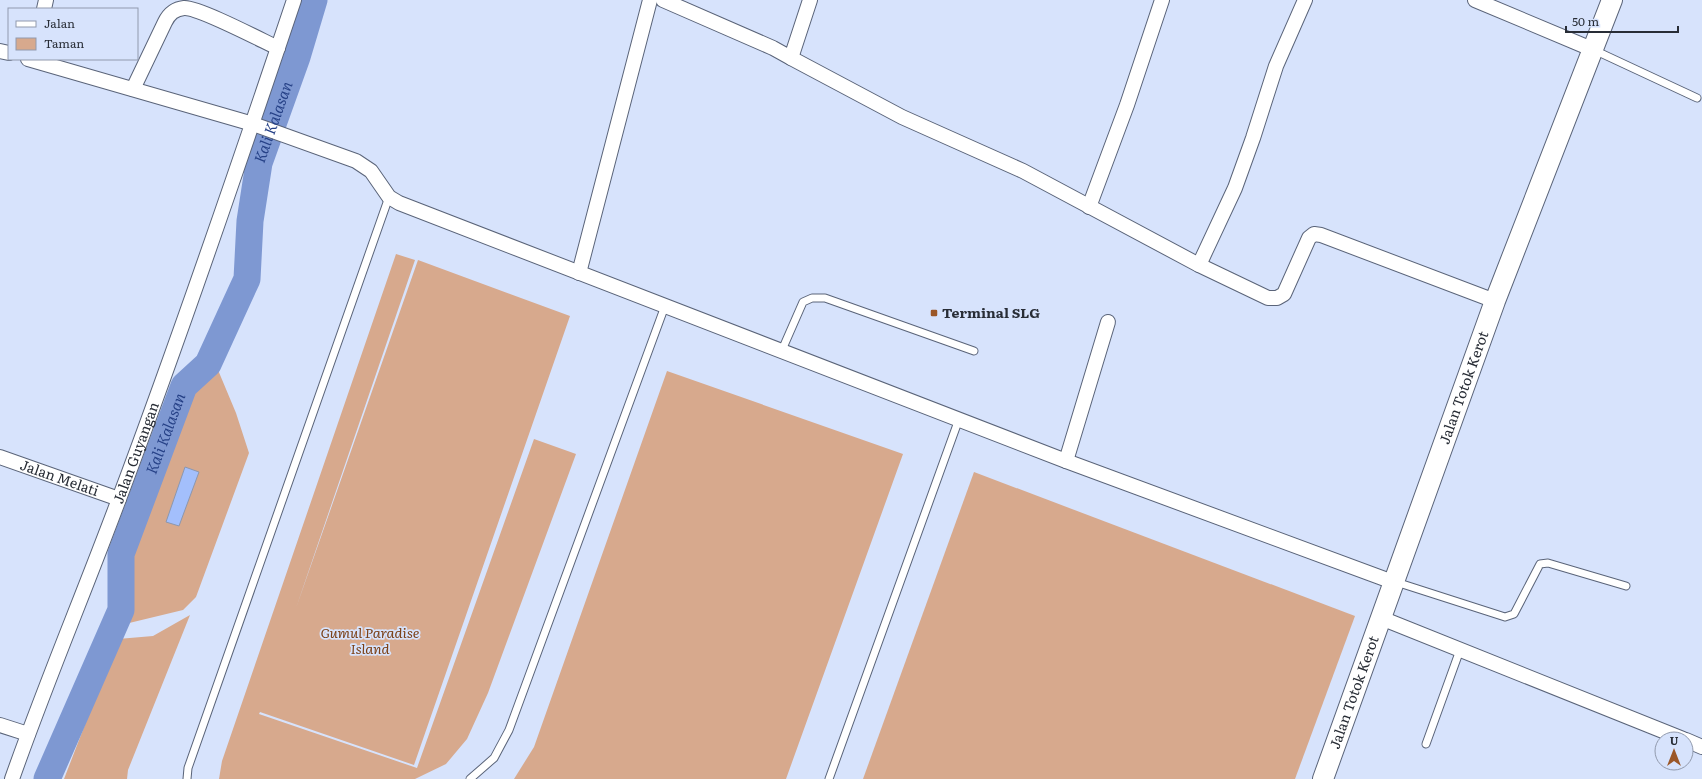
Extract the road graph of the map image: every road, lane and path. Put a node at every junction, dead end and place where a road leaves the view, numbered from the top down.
1 (294, 0) edge
2 (650, 0) edge
3 (663, 0) edge
4 (810, 0) edge
5 (1162, 0) edge
6 (1305, 0) edge
7 (1476, 0) edge
8 (1612, 0) edge
9 (278, 48) junction
10 (1594, 50) junction
11 (791, 58) junction
12 (32, 60) edge
13 (134, 89) junction
14 (1696, 98) dead end
15 (258, 126) junction
16 (389, 197) junction
17 (1089, 207) junction
18 (1199, 265) junction
19 (579, 273) junction
20 (1495, 301) junction
21 (665, 306) junction
22 (1108, 322) dead end
23 (782, 350) junction
24 (974, 351) dead end
25 (960, 419) junction
26 (0, 457) edge
27 (1066, 461) junction
28 (119, 498) junction
29 (1393, 582) junction
30 (1626, 586) dead end
31 (1381, 618) junction
32 (1460, 650) junction
33 (0, 725) edge
34 (1663, 731) edge
35 (28, 734) junction
36 (1426, 744) dead end
37 (12, 779) edge
38 (188, 779) edge
39 (470, 779) edge
40 (829, 779) edge
41 (1323, 779) edge

1 - 9 street, Jalan Guyangan
2 - 19 street
3 - 11 street
4 - 11 street
5 - 17 street
6 - 18 street
7 - 10 street
8 - 10 main road, Jalan Totok Kerot
9 - 13 street
9 - 15 street, Jalan Guyangan
10 - 14 lane
10 - 20 main road, Jalan Totok Kerot
11 - 17 street
12 - 13 street
13 - 15 street
15 - 16 street
15 - 28 street, Jalan Guyangan
16 - 19 street
16 - 38 lane
17 - 18 street
18 - 20 street
19 - 21 street
20 - 29 main road, Jalan Totok Kerot
21 - 23 street
21 - 39 lane
22 - 27 street
23 - 24 lane
23 - 25 street
25 - 27 street
25 - 40 lane
26 - 28 street, Jalan Melati
27 - 29 street
28 - 35 street, Jalan Guyangan
29 - 30 lane
29 - 31 main road, Jalan Totok Kerot
31 - 32 street
31 - 41 main road, Jalan Totok Kerot
32 - 34 street
32 - 36 lane
33 - 35 street
35 - 37 street, Jalan Guyangan

